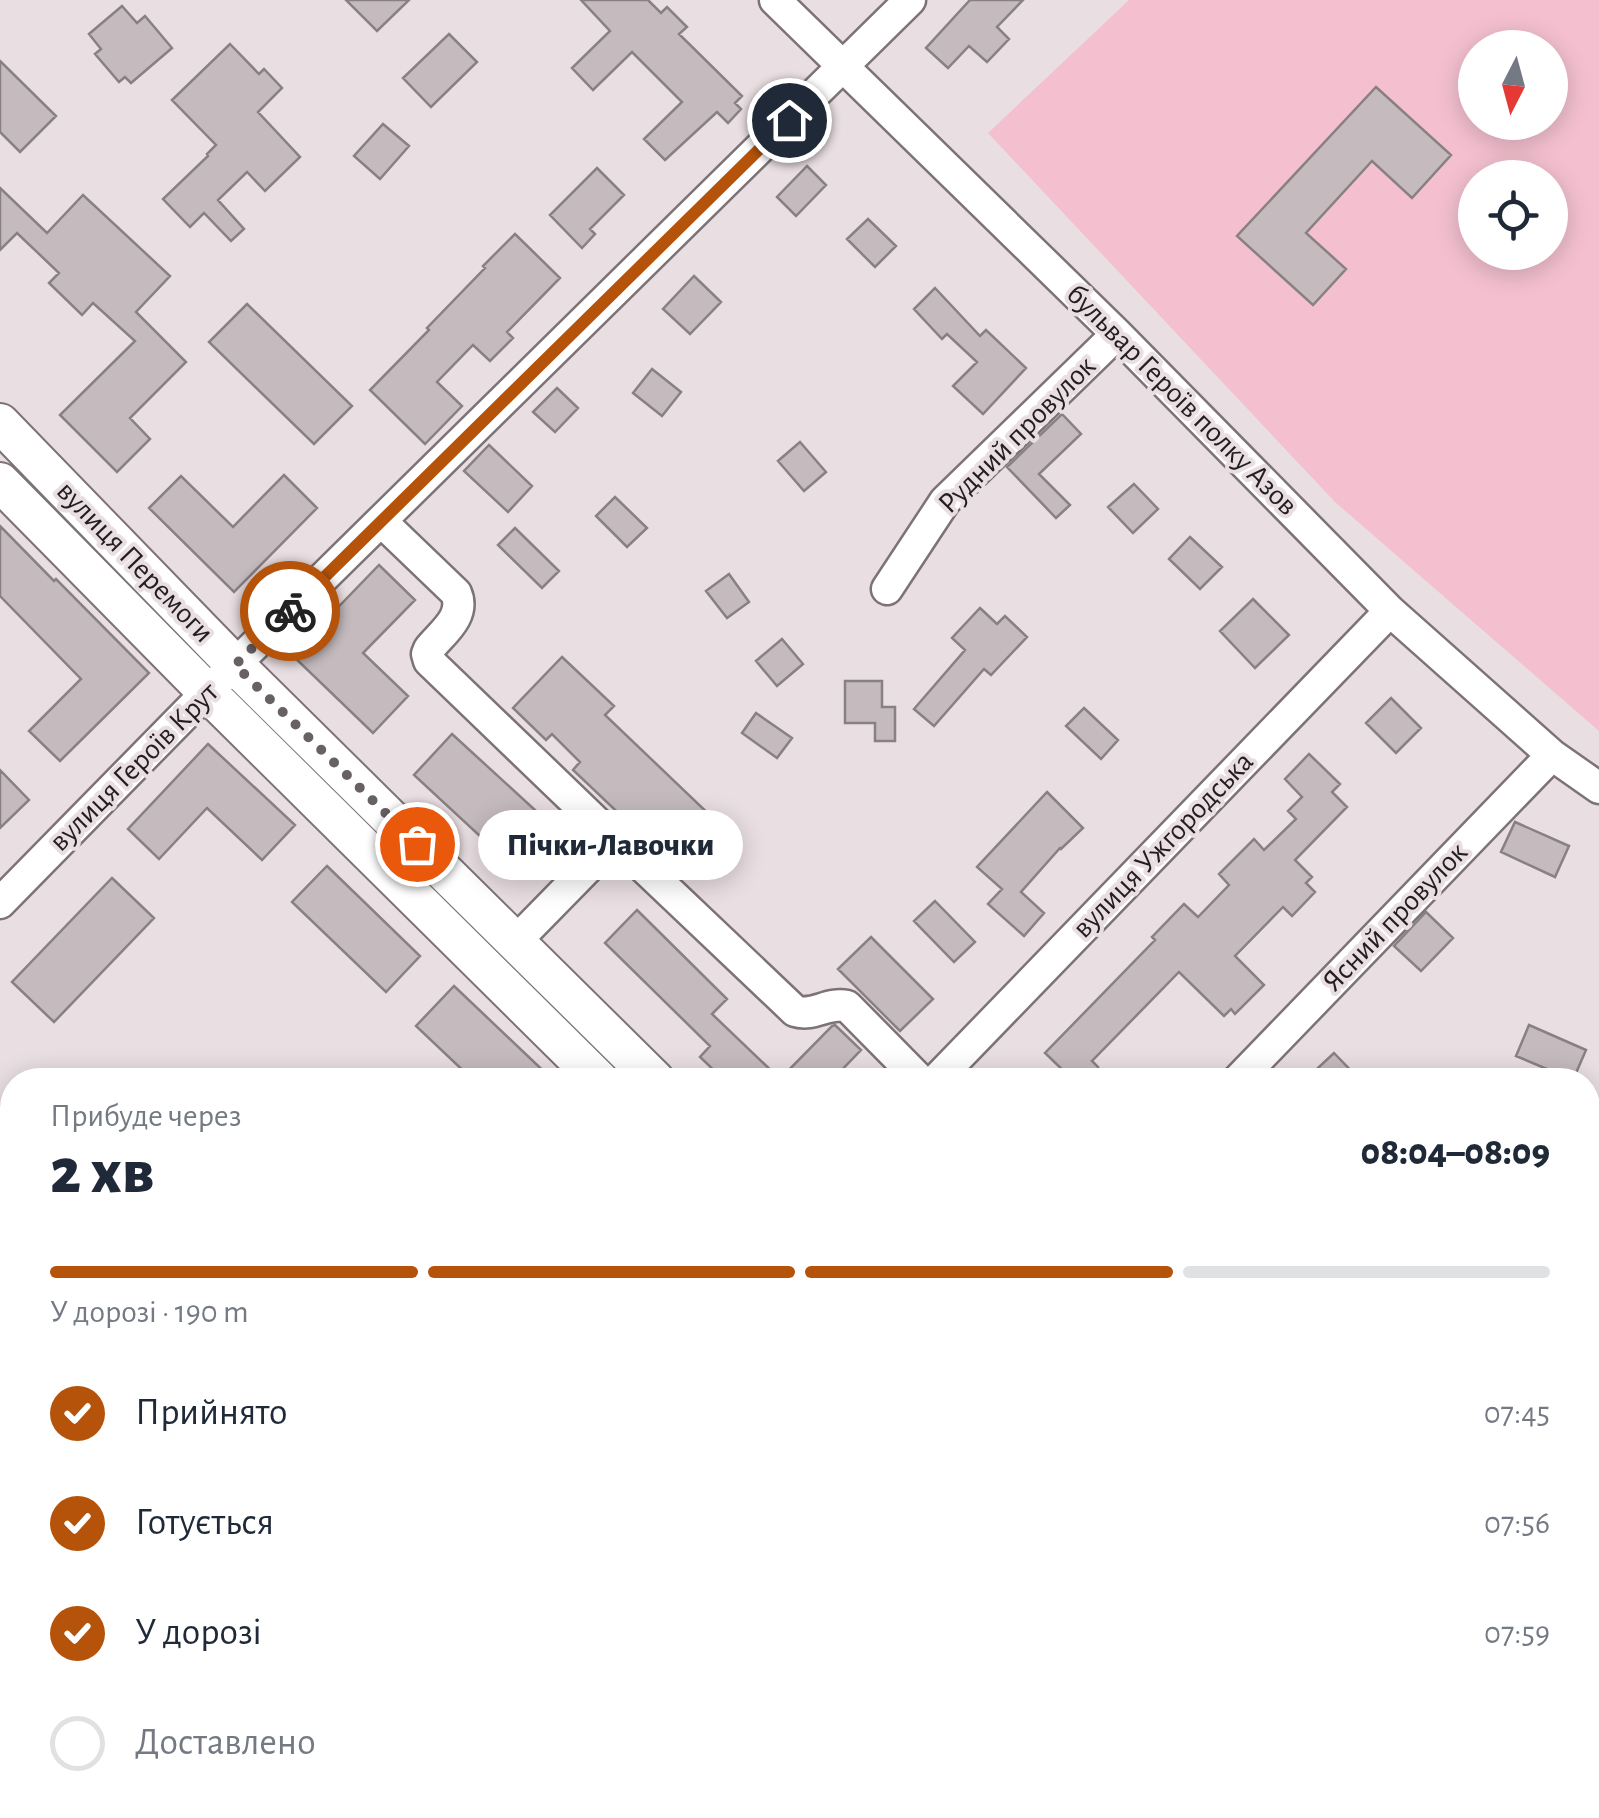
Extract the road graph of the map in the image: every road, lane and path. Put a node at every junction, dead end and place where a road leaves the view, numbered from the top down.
1 (776, 0) edge
2 (910, 0) edge
3 (844, 66) junction
4 (1117, 334) junction
5 (0, 423) edge
6 (0, 482) edge
7 (382, 521) junction
8 (886, 589) dead end
9 (1390, 611) junction
10 (235, 665) junction
11 (207, 692) junction
12 (1552, 755) junction
13 (1599, 788) edge
14 (615, 840) junction
15 (0, 904) edge
16 (515, 942) junction
17 (588, 1068) edge
18 (643, 1068) edge
19 (908, 1068) edge
20 (948, 1068) edge
21 (1250, 1068) edge

1 - 3 street, бульвар Героїв полку Азов
2 - 3 street, вулиця Героїв Крут
3 - 4 street, бульвар Героїв полку Азов
3 - 7 street, вулиця Героїв Крут
4 - 8 street, Рудний провулок
4 - 9 street, бульвар Героїв полку Азов
5 - 10 main road, вулиця Перемоги
6 - 11 main road, вулиця Перемоги
7 - 10 street, вулиця Героїв Крут
7 - 14 street
9 - 12 street, бульвар Героїв полку Азов
9 - 20 street, вулиця Ужгородська
10 - 11 street, вулиця Героїв Крут
10 - 16 main road, вулиця Перемоги
11 - 15 street, вулиця Героїв Крут
11 - 17 main road, вулиця Перемоги
12 - 13 street, бульвар Героїв полку Азов
12 - 21 street, Ясний провулок
14 - 16 street
14 - 19 street
16 - 18 main road, вулиця Перемоги

